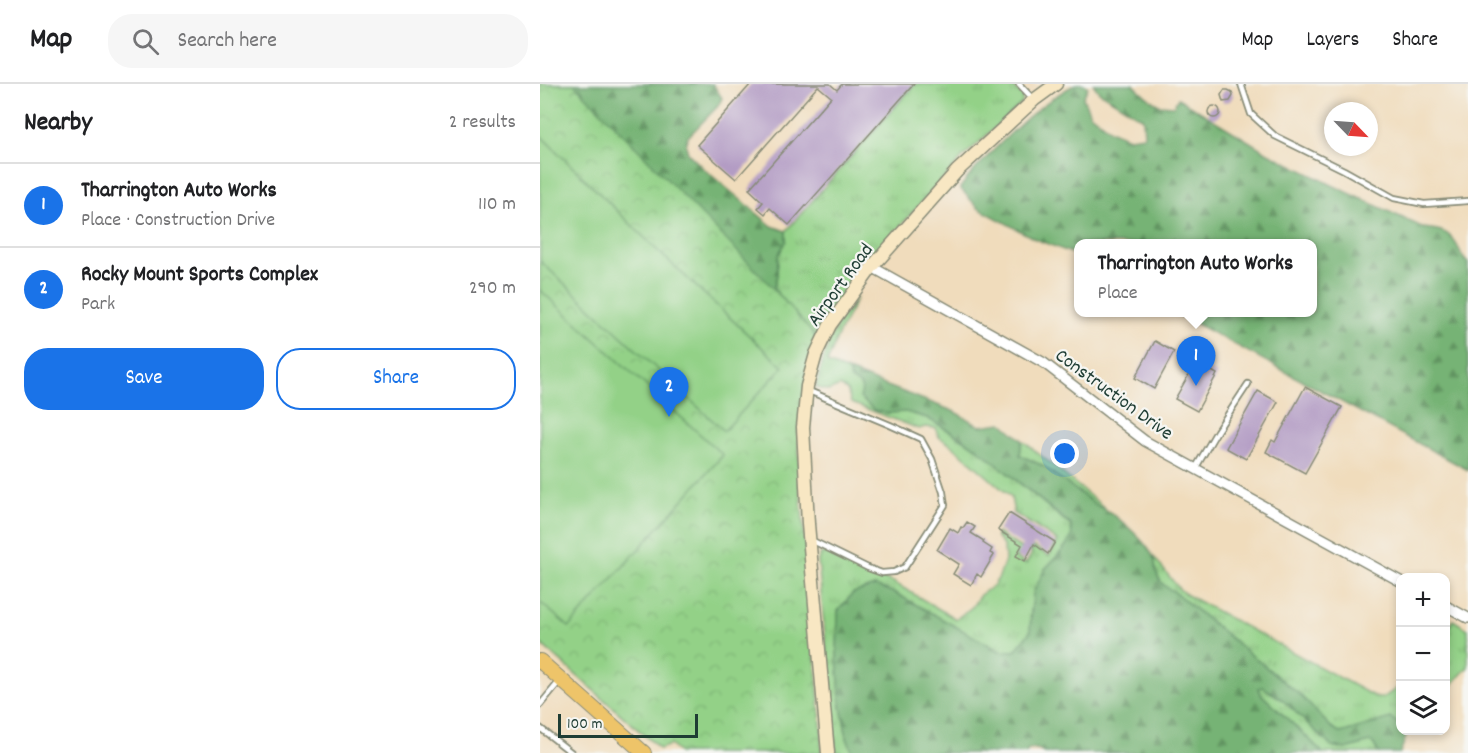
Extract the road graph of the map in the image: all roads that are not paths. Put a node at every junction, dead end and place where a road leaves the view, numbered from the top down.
1 (1018, 84) edge
2 (1056, 84) edge
3 (1241, 84) edge
4 (1034, 100) junction
5 (1468, 201) edge
6 (872, 267) junction
7 (1248, 384) dead end
8 (806, 390) junction
9 (1195, 469) junction
10 (810, 540) junction
11 (1396, 578) edge
12 (1450, 608) edge
13 (1468, 618) edge
14 (540, 662) edge
15 (561, 680) junction
16 (540, 705) edge
17 (540, 728) edge
18 (572, 753) edge
19 (644, 753) edge
20 (828, 753) edge

1 - 4 lane
2 - 4 main road, Airport Road
3 - 5 lane
4 - 6 main road, Airport Road
6 - 8 main road, Airport Road
6 - 9 street, Construction Drive
7 - 9 lane
8 - 10 main road, Airport Road
8 - 10 lane
9 - 11 street, Construction Drive
10 - 20 main road, Airport Road
12 - 13 street
14 - 15 main road
15 - 16 lane
15 - 19 main road
17 - 18 lane

